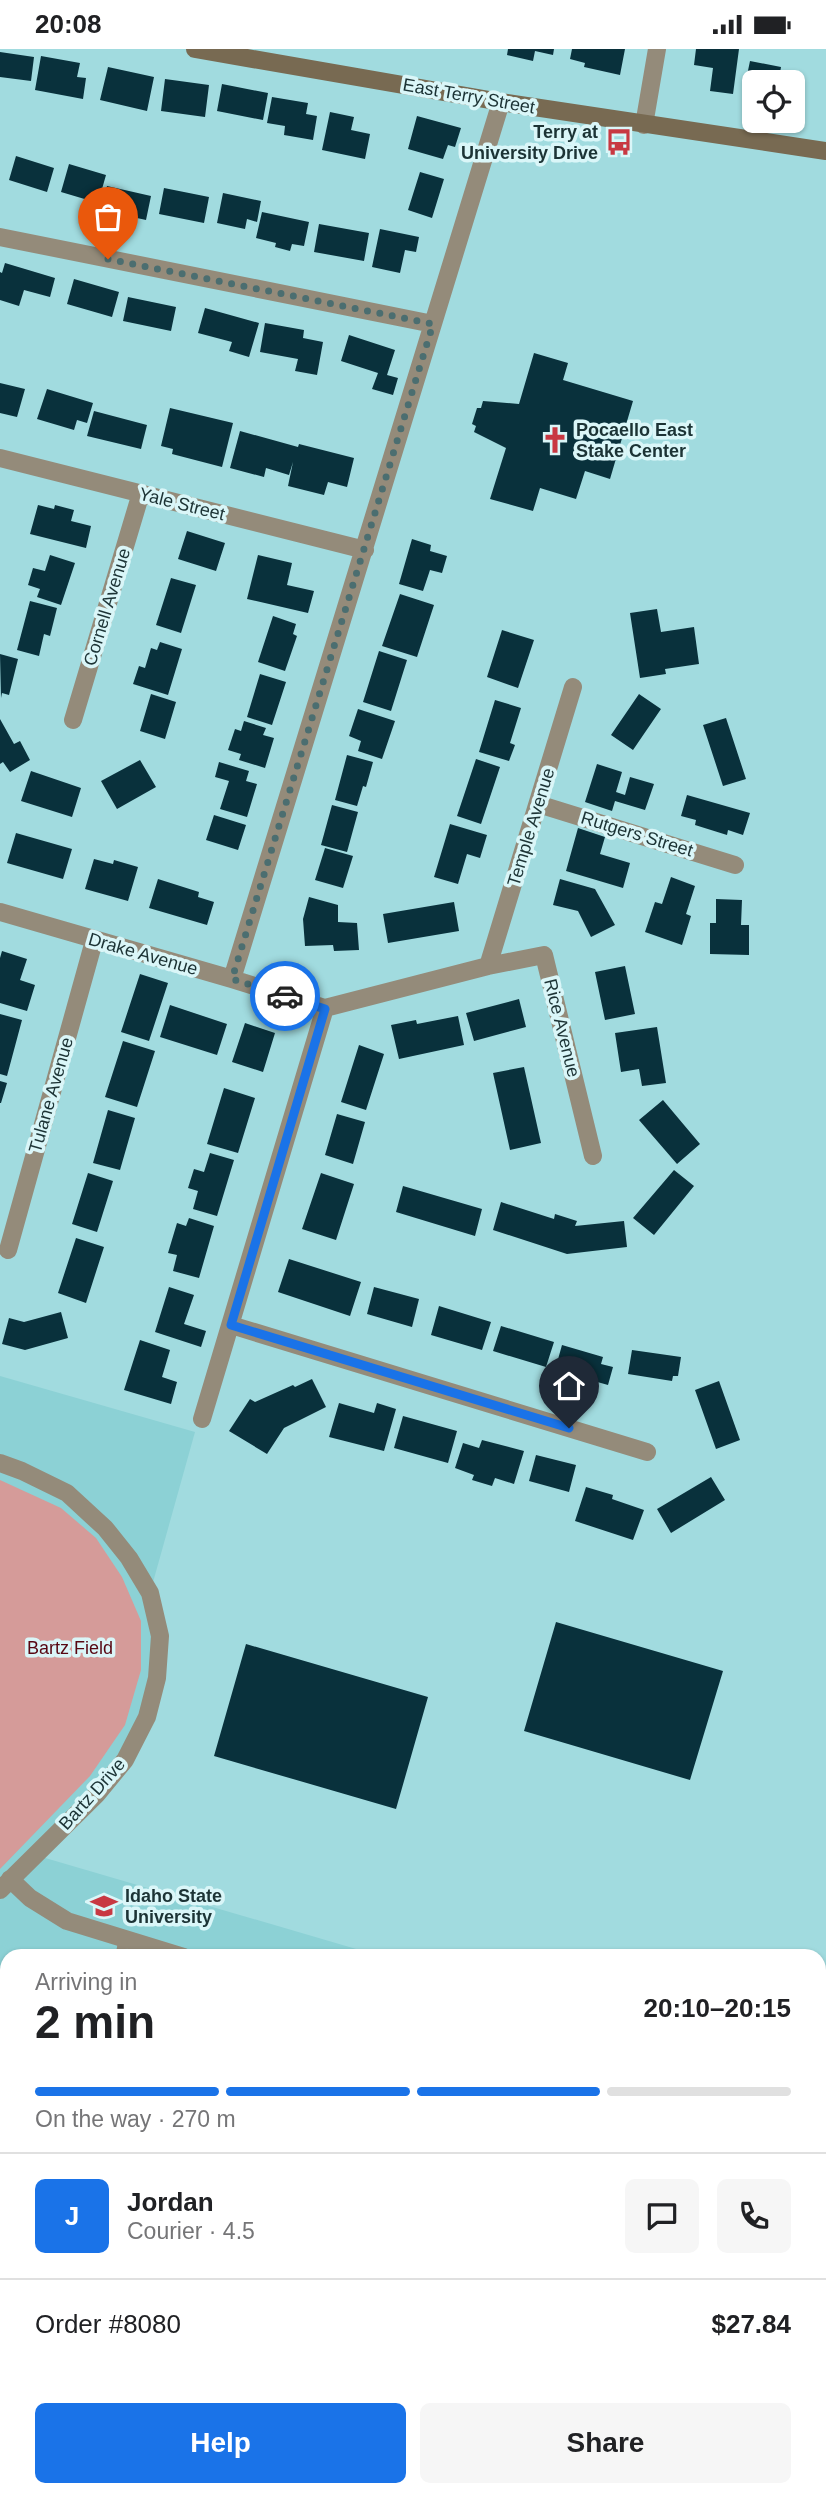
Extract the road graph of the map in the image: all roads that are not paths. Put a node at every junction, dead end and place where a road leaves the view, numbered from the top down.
1 (195, 49) edge
2 (657, 49) edge
3 (501, 102) junction
4 (644, 125) junction
5 (826, 151) edge
6 (0, 237) edge
7 (433, 324) junction
8 (0, 459) edge
9 (141, 493) junction
10 (365, 550) junction
11 (572, 687) dead end
12 (73, 720) dead end
13 (538, 804) junction
14 (735, 865) dead end
15 (0, 912) edge
16 (94, 941) junction
17 (488, 966) junction
18 (232, 979) junction
19 (325, 1009) junction
20 (593, 1156) dead end
21 (8, 1250) dead end
22 (231, 1325) junction
23 (202, 1419) dead end
24 (648, 1452) dead end
25 (0, 1463) edge
26 (5, 1884) edge
27 (124, 1938) junction
28 (122, 1949) edge
29 (159, 1949) edge

1 - 3 street, East Terry Street
2 - 4 street
3 - 4 street, East Terry Street
3 - 7 street
4 - 5 street, East Terry Street
6 - 7 street
7 - 10 street
8 - 9 street, Yale Street
9 - 10 street, Yale Street
9 - 12 street, Cornell Avenue
10 - 18 street
11 - 13 street, Temple Avenue
13 - 14 street, Rutgers Street
13 - 17 street, Temple Avenue
15 - 16 street, Drake Avenue
16 - 18 street, Drake Avenue
16 - 21 street, Tulane Avenue
17 - 19 street
17 - 20 street, Rice Avenue
18 - 19 street, Drake Avenue
19 - 22 street
22 - 23 street
22 - 24 street
25 - 26 street, Bartz Drive
26 - 27 street
27 - 28 lane
27 - 29 street

